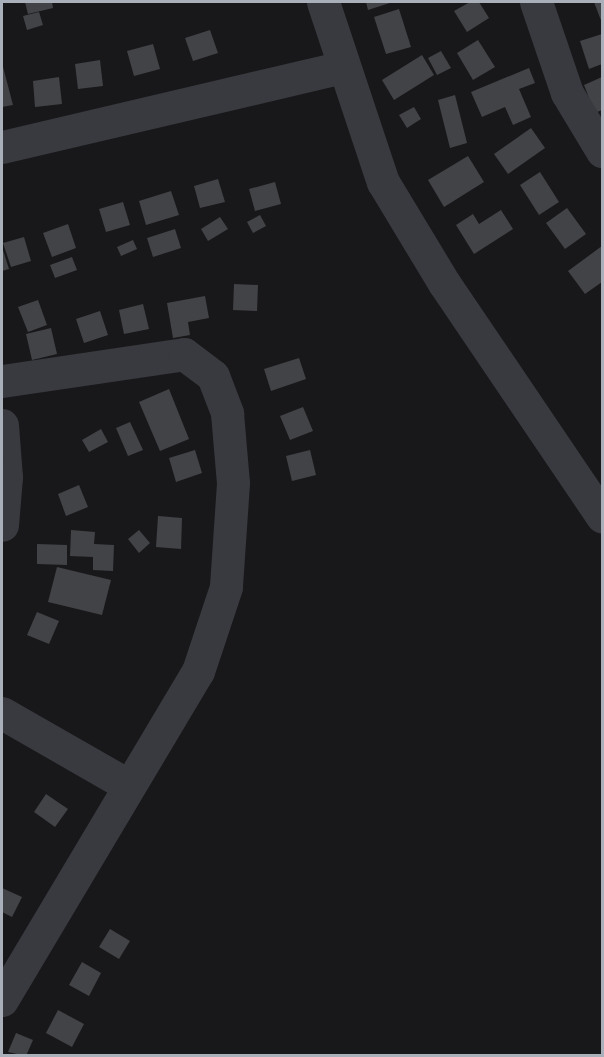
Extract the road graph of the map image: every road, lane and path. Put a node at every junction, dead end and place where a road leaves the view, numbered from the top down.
1 (323, 2) edge
2 (536, 2) edge
3 (342, 67) junction
4 (2, 147) edge
5 (603, 151) edge
6 (2, 381) edge
7 (2, 425) edge
8 (603, 516) edge
9 (2, 525) edge
10 (2, 712) edge
11 (126, 784) junction
12 (2, 1000) edge

1 - 3 street
2 - 5 street
3 - 4 street
3 - 8 street
6 - 11 street
7 - 9 street
10 - 11 street
11 - 12 street

